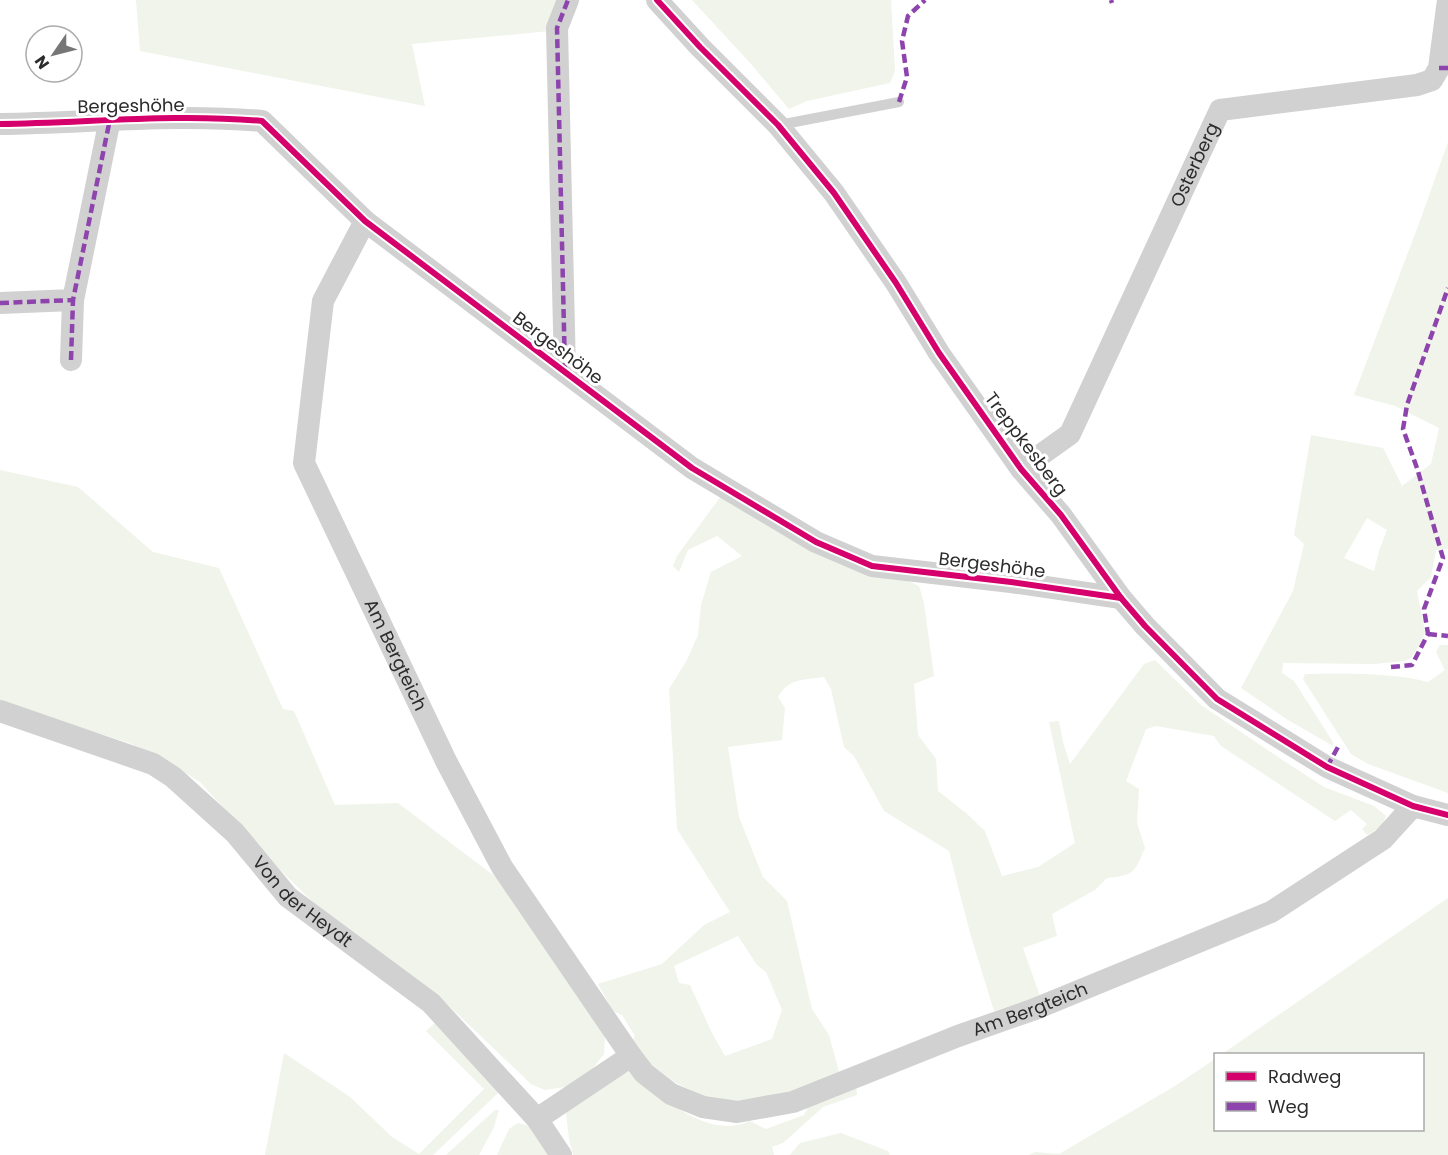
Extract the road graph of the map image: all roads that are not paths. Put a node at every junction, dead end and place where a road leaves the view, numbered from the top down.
1 (568, 0) edge
2 (657, 0) edge
3 (1448, 0) edge
4 (899, 102) dead end
5 (110, 119) junction
6 (0, 124) edge
7 (778, 125) junction
8 (365, 221) junction
9 (73, 300) junction
10 (0, 303) edge
11 (71, 360) dead end
12 (565, 372) junction
13 (1021, 469) junction
14 (1121, 598) junction
15 (0, 711) edge
16 (1413, 806) junction
17 (1448, 814) edge
18 (631, 1056) junction
19 (537, 1119) junction
20 (561, 1155) edge

1 - 12 street, Bergeshöhe
2 - 7 street, Treppkesberg
3 - 13 street, Osterberg
4 - 7 lane
5 - 6 street, Bergeshöhe
5 - 8 street, Bergeshöhe
5 - 9 street, Bergeshöhe
7 - 13 street, Treppkesberg
8 - 12 street, Bergeshöhe
8 - 18 street, Am Bergteich
9 - 10 street
9 - 11 street, Bergeshöhe
12 - 14 street, Bergeshöhe
13 - 14 street, Treppkesberg
14 - 16 street, Treppkesberg
15 - 19 street, Von der Heydt
16 - 17 street, Treppkesberg
16 - 18 street, Am Bergteich
18 - 19 street
19 - 20 street, Von der Heydt

